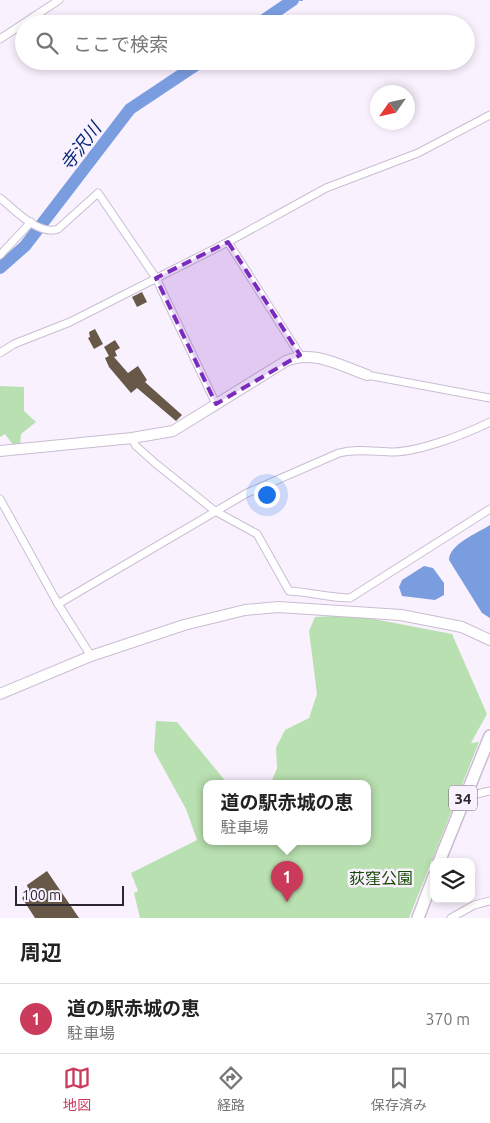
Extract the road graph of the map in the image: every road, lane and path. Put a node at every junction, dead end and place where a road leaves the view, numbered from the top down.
1 (58, 0) edge
2 (36, 15) edge
3 (15, 29) edge
4 (0, 39) edge
5 (490, 115) edge
6 (0, 198) edge
7 (33, 224) junction
8 (228, 242) junction
9 (0, 255) edge
10 (156, 278) junction
11 (0, 353) edge
12 (300, 355) junction
13 (367, 375) joint
14 (490, 398) edge
15 (216, 404) junction
16 (490, 422) edge
17 (132, 438) junction
18 (0, 451) edge
19 (0, 499) edge
20 (490, 509) edge
21 (215, 511) junction
22 (338, 598) junction
23 (58, 604) junction
24 (337, 611) junction
25 (490, 640) edge
26 (91, 656) junction
27 (0, 694) edge
28 (490, 736) edge
29 (490, 791) edge
30 (464, 797) junction
31 (441, 858) edge
32 (430, 886) edge
33 (490, 901) edge
34 (418, 918) edge
35 (451, 918) edge

1 - 2 street
3 - 4 street
5 - 8 street
6 - 7 street
7 - 9 street
7 - 10 street
8 - 10 street
8 - 12 street
10 - 11 street
10 - 15 street
12 - 13 street
12 - 15 street
13 - 14 street
15 - 17 street
16 - 21 street
17 - 18 street
17 - 21 street
19 - 23 street
20 - 22 street
21 - 22 street
21 - 23 street
22 - 24 street
23 - 26 street
24 - 25 street
24 - 26 street
26 - 27 street
28 - 30 main road, 34
29 - 30 street
30 - 31 main road, 34
32 - 34 main road
33 - 35 street

